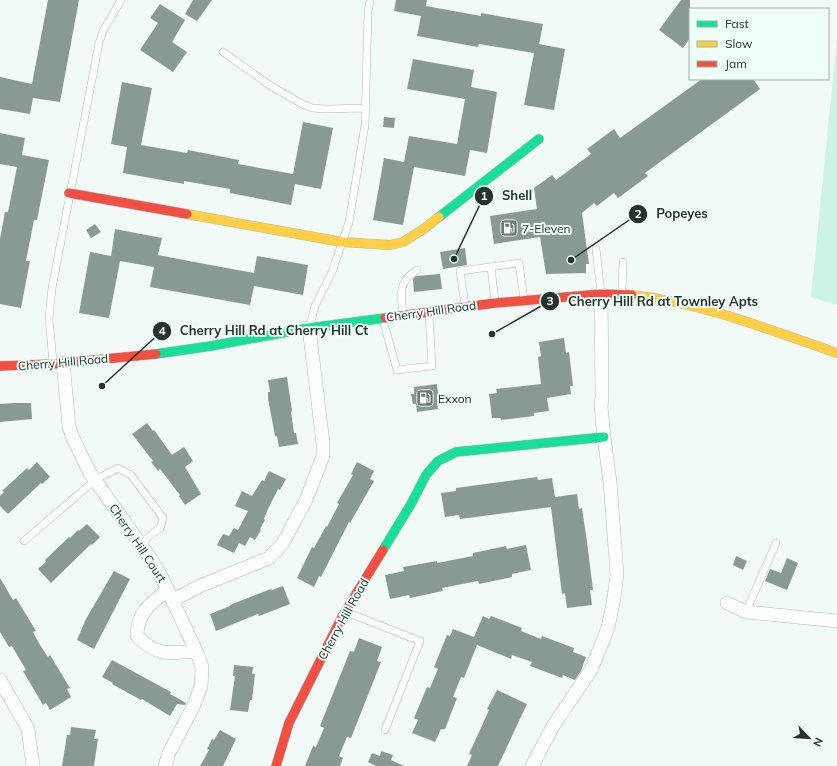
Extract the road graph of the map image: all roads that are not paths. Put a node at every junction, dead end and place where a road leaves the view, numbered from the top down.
1 (121, 0) edge
2 (370, 0) edge
3 (223, 52) dead end
4 (365, 108) junction
5 (539, 139) dead end
6 (70, 193) junction
7 (342, 242) junction
8 (596, 249) dead end
9 (623, 262) dead end
10 (491, 267) junction
11 (417, 270) dead end
12 (601, 294) junction
13 (622, 294) junction
14 (524, 300) junction
15 (495, 302) junction
16 (465, 307) junction
17 (428, 312) junction
18 (403, 315) junction
19 (383, 318) junction
20 (309, 328) junction
21 (837, 353) edge
22 (58, 364) junction
23 (0, 366) edge
24 (604, 437) junction
25 (95, 480) junction
26 (24, 541) dead end
27 (776, 543) dead end
28 (140, 544) junction
29 (171, 595) junction
30 (727, 602) dead end
31 (346, 612) junction
32 (746, 612) junction
33 (837, 621) edge
34 (196, 651) junction
35 (0, 680) edge
36 (385, 730) dead end
37 (33, 766) edge
38 (165, 766) edge
39 (276, 766) edge
40 (532, 766) edge

1 - 6 lane
2 - 4 lane
3 - 4 lane
4 - 7 lane
5 - 7 street
6 - 7 street
6 - 22 lane
7 - 20 lane
8 - 12 lane
9 - 13 lane
10 - 14 lane
10 - 15 lane
10 - 16 lane
11 - 18 lane
12 - 13 street, Cherry Hill Road
12 - 14 street, Cherry Hill Road
12 - 24 street
13 - 21 street, Cherry Hill Road
14 - 15 street, Cherry Hill Road
15 - 16 street, Cherry Hill Road
16 - 17 street, Cherry Hill Road
17 - 18 street, Cherry Hill Road
17 - 19 lane
18 - 19 street, Cherry Hill Road
19 - 20 street, Cherry Hill Road
20 - 22 street, Cherry Hill Road
20 - 29 street
22 - 23 street, Cherry Hill Road
22 - 25 street, Cherry Hill Court
24 - 31 street, Cherry Hill Road
24 - 40 street
25 - 26 lane
25 - 28 street, Cherry Hill Court
25 - 28 lane
27 - 32 lane
28 - 29 street, Cherry Hill Court
29 - 34 street, Cherry Hill Court
29 - 34 street
30 - 32 street
31 - 36 lane
31 - 39 street, Cherry Hill Road
32 - 33 street
34 - 38 street, Cherry Hill Court
35 - 37 street

